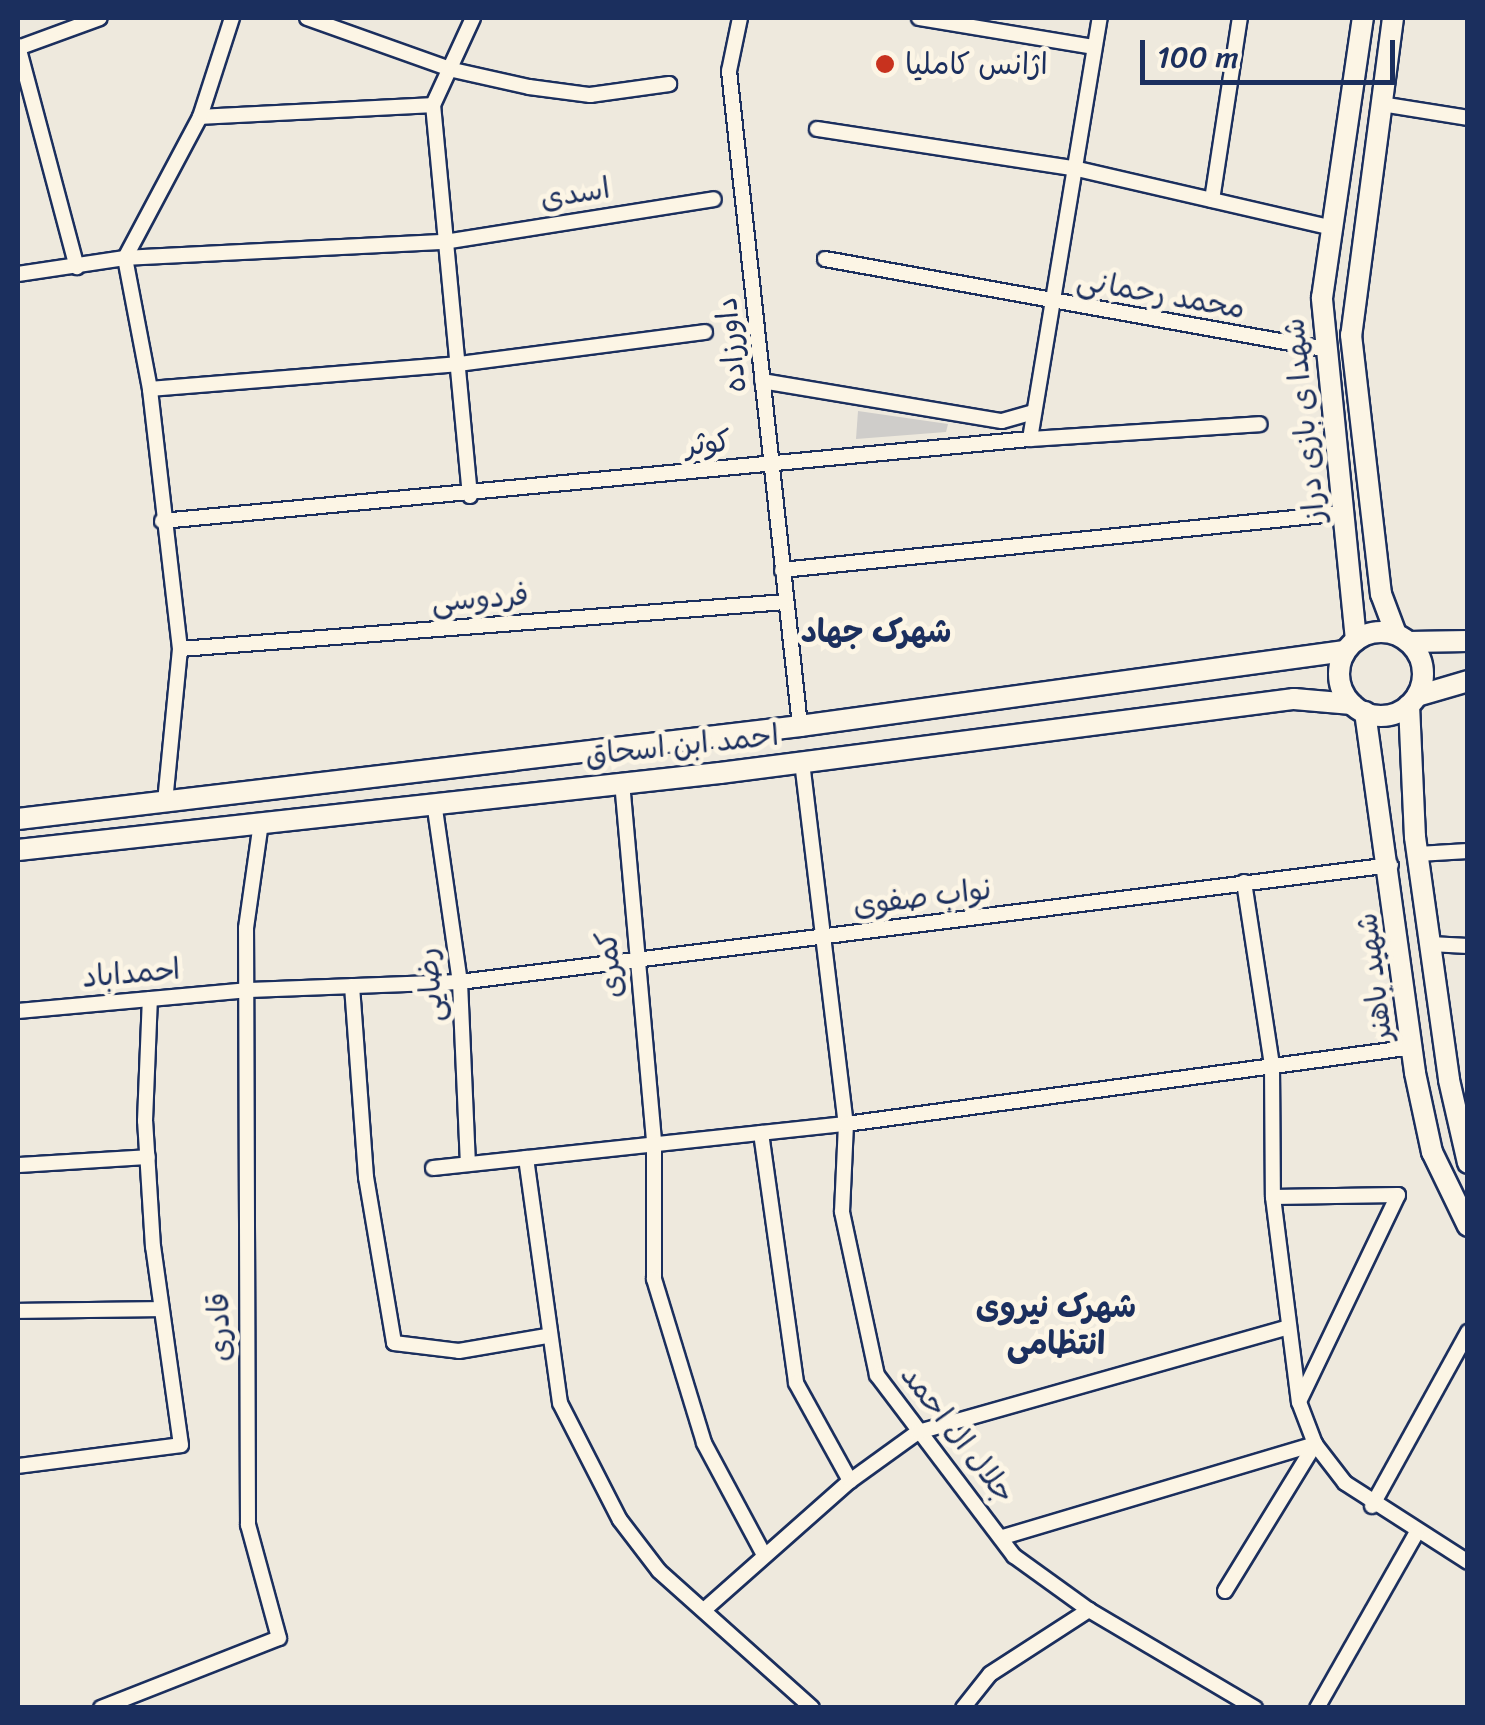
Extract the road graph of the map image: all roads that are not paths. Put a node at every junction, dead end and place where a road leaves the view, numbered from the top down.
1 (100, 18) edge
2 (232, 18) edge
3 (307, 18) edge
4 (473, 18) edge
5 (740, 18) edge
6 (919, 18) edge
7 (1100, 18) edge
8 (1240, 18) edge
9 (1363, 18) edge
10 (1393, 18) edge
11 (18, 47) edge
12 (1094, 47) junction
13 (453, 70) junction
14 (669, 84) dead end
15 (1381, 104) junction
16 (433, 106) junction
17 (200, 118) junction
18 (1468, 118) edge
19 (817, 130) dead end
20 (1073, 168) junction
21 (714, 198) dead end
22 (1212, 200) junction
23 (1333, 228) junction
24 (444, 242) junction
25 (125, 258) junction
26 (825, 259) dead end
27 (77, 267) junction
28 (18, 274) edge
29 (1049, 302) junction
30 (705, 332) dead end
31 (1324, 349) junction
32 (460, 364) junction
33 (762, 381) junction
34 (150, 389) junction
35 (1034, 412) junction
36 (1260, 424) dead end
37 (1030, 439) junction
38 (771, 464) junction
39 (470, 496) junction
40 (1343, 513) junction
41 (162, 521) junction
42 (782, 570) junction
43 (785, 602) junction
44 (1403, 638) junction
45 (1468, 641) edge
46 (1350, 645) junction
47 (180, 649) junction
48 (1468, 682) edge
49 (1413, 701) junction
50 (1358, 708) junction
51 (800, 726) junction
52 (802, 762) junction
53 (622, 782) junction
54 (261, 791) junction
55 (192, 799) junction
56 (166, 802) junction
57 (434, 802) junction
58 (18, 819) edge
59 (261, 822) junction
60 (196, 829) junction
61 (18, 850) edge
62 (1468, 851) edge
63 (1418, 854) junction
64 (1390, 865) junction
65 (1244, 882) junction
66 (824, 936) junction
67 (1430, 944) junction
68 (1468, 946) edge
69 (636, 959) junction
70 (460, 982) junction
71 (352, 986) junction
72 (250, 990) junction
73 (150, 999) junction
74 (18, 1011) edge
75 (1442, 1030) junction
76 (1412, 1038) junction
77 (1272, 1066) junction
78 (1455, 1078) edge
79 (1418, 1085) junction
80 (846, 1124) junction
81 (762, 1134) junction
82 (654, 1144) junction
83 (148, 1157) junction
84 (526, 1158) junction
85 (1468, 1163) edge
86 (468, 1164) junction
87 (18, 1165) edge
88 (434, 1168) dead end
89 (1273, 1197) junction
90 (1468, 1226) edge
91 (158, 1309) junction
92 (18, 1311) edge
93 (1288, 1327) junction
94 (1468, 1332) edge
95 (548, 1336) junction
96 (1299, 1402) junction
97 (918, 1432) junction
98 (1314, 1444) junction
99 (18, 1466) edge
100 (850, 1481) junction
101 (1372, 1506) junction
102 (1416, 1534) junction
103 (1004, 1537) junction
104 (764, 1555) junction
105 (1468, 1562) edge
106 (1225, 1591) dead end
107 (704, 1610) junction
108 (1089, 1610) junction
109 (100, 1708) edge
110 (812, 1708) edge
111 (963, 1708) edge
112 (1254, 1708) edge
113 (1317, 1708) edge

1 - 11 street
2 - 17 street
3 - 13 street
4 - 13 street
5 - 33 street, داورزاده
6 - 12 street
7 - 12 street
8 - 22 street
9 - 23 main road, شهدا ی بازی دراز
10 - 15 main road, شهدا ی بازی دراز
11 - 27 street
12 - 20 street
13 - 14 street
13 - 16 street
15 - 18 street
15 - 44 main road, شهدا ی بازی دراز
16 - 17 street
16 - 24 street
17 - 25 street
19 - 20 street
20 - 22 street
20 - 29 street
21 - 24 street, اسدی
22 - 23 street
23 - 31 main road, شهدا ی بازی دراز
24 - 25 street, اسدی
24 - 32 street
25 - 27 street, اسدی
25 - 34 street
26 - 29 street, محمد رحمانی
27 - 28 street, اسدی
29 - 31 street, محمد رحمانی
29 - 35 street
30 - 32 street
31 - 40 main road, شهدا ی بازی دراز
32 - 34 street
32 - 39 street
33 - 35 street
33 - 38 street, داورزاده
34 - 41 street
35 - 37 street
36 - 37 street, کوثر
37 - 38 street, کوثر
38 - 39 street, کوثر
38 - 42 street, داورزاده
39 - 41 street, کوثر
40 - 42 street
40 - 46 main road, شهدا ی بازی دراز
41 - 47 street
42 - 43 street, داورزاده
43 - 47 street, فردوسی
43 - 51 street, داورزاده
44 - 45 main road
44 - 46 main road
44 - 49 main road
46 - 50 main road
46 - 51 main road, احمد ابن اسحاق
47 - 56 street
48 - 49 main road
49 - 50 main road
49 - 63 main road, شهید باهنر
50 - 52 main road, احمد ابن اسحاق
50 - 64 main road, شهید باهنر
51 - 54 main road, احمد ابن اسحاق
52 - 53 main road, احمد ابن اسحاق
52 - 66 street, جلال ال احمد
53 - 57 main road, احمد ابن اسحاق
53 - 69 street, کمری
54 - 55 main road, احمد ابن اسحاق
54 - 59 main road
55 - 56 main road, احمد ابن اسحاق
55 - 60 main road
56 - 58 main road, احمد ابن اسحاق
57 - 59 main road, احمد ابن اسحاق
57 - 70 street, رضایی
59 - 60 main road, احمد ابن اسحاق
59 - 72 street, قادری
60 - 61 main road, احمد ابن اسحاق
62 - 63 street
63 - 67 main road, شهید باهنر
64 - 65 street, نواب صفوی
64 - 76 main road, شهید باهنر
65 - 66 street, نواب صفوی
65 - 77 street
66 - 69 street, نواب صفوی
66 - 80 street, جلال ال احمد
67 - 68 street
67 - 75 main road, شهید باهنر
69 - 70 street, نواب صفوی
69 - 82 street, کمری
70 - 71 street, نواب صفوی
70 - 86 street, رضایی
71 - 72 street, احمداباد
71 - 95 street
72 - 73 street, احمداباد
72 - 109 street, قادری
73 - 74 street, احمداباد
73 - 83 street
75 - 76 main road
75 - 78 main road, شهید باهنر
76 - 77 street
76 - 79 main road, شهید باهنر
77 - 80 street
77 - 89 street
78 - 79 main road
78 - 85 main road, شهید باهنر
79 - 90 main road, شهید باهنر
80 - 81 street
80 - 97 street, جلال ال احمد
81 - 82 street
81 - 100 street
82 - 84 street
82 - 104 street, کمری
83 - 87 street
83 - 91 street
84 - 86 street
84 - 95 street
86 - 88 street
89 - 93 street
89 - 96 street
91 - 92 street
91 - 99 street
93 - 96 street
93 - 97 street
94 - 101 street
95 - 107 street
96 - 98 street
97 - 100 street
97 - 103 street, جلال ال احمد
98 - 101 street
98 - 103 street
98 - 106 street
100 - 104 street
101 - 102 street
102 - 105 street
102 - 113 street
103 - 108 street, جلال ال احمد
104 - 107 street
107 - 110 street
108 - 111 street
108 - 112 street, جلال ال احمد

